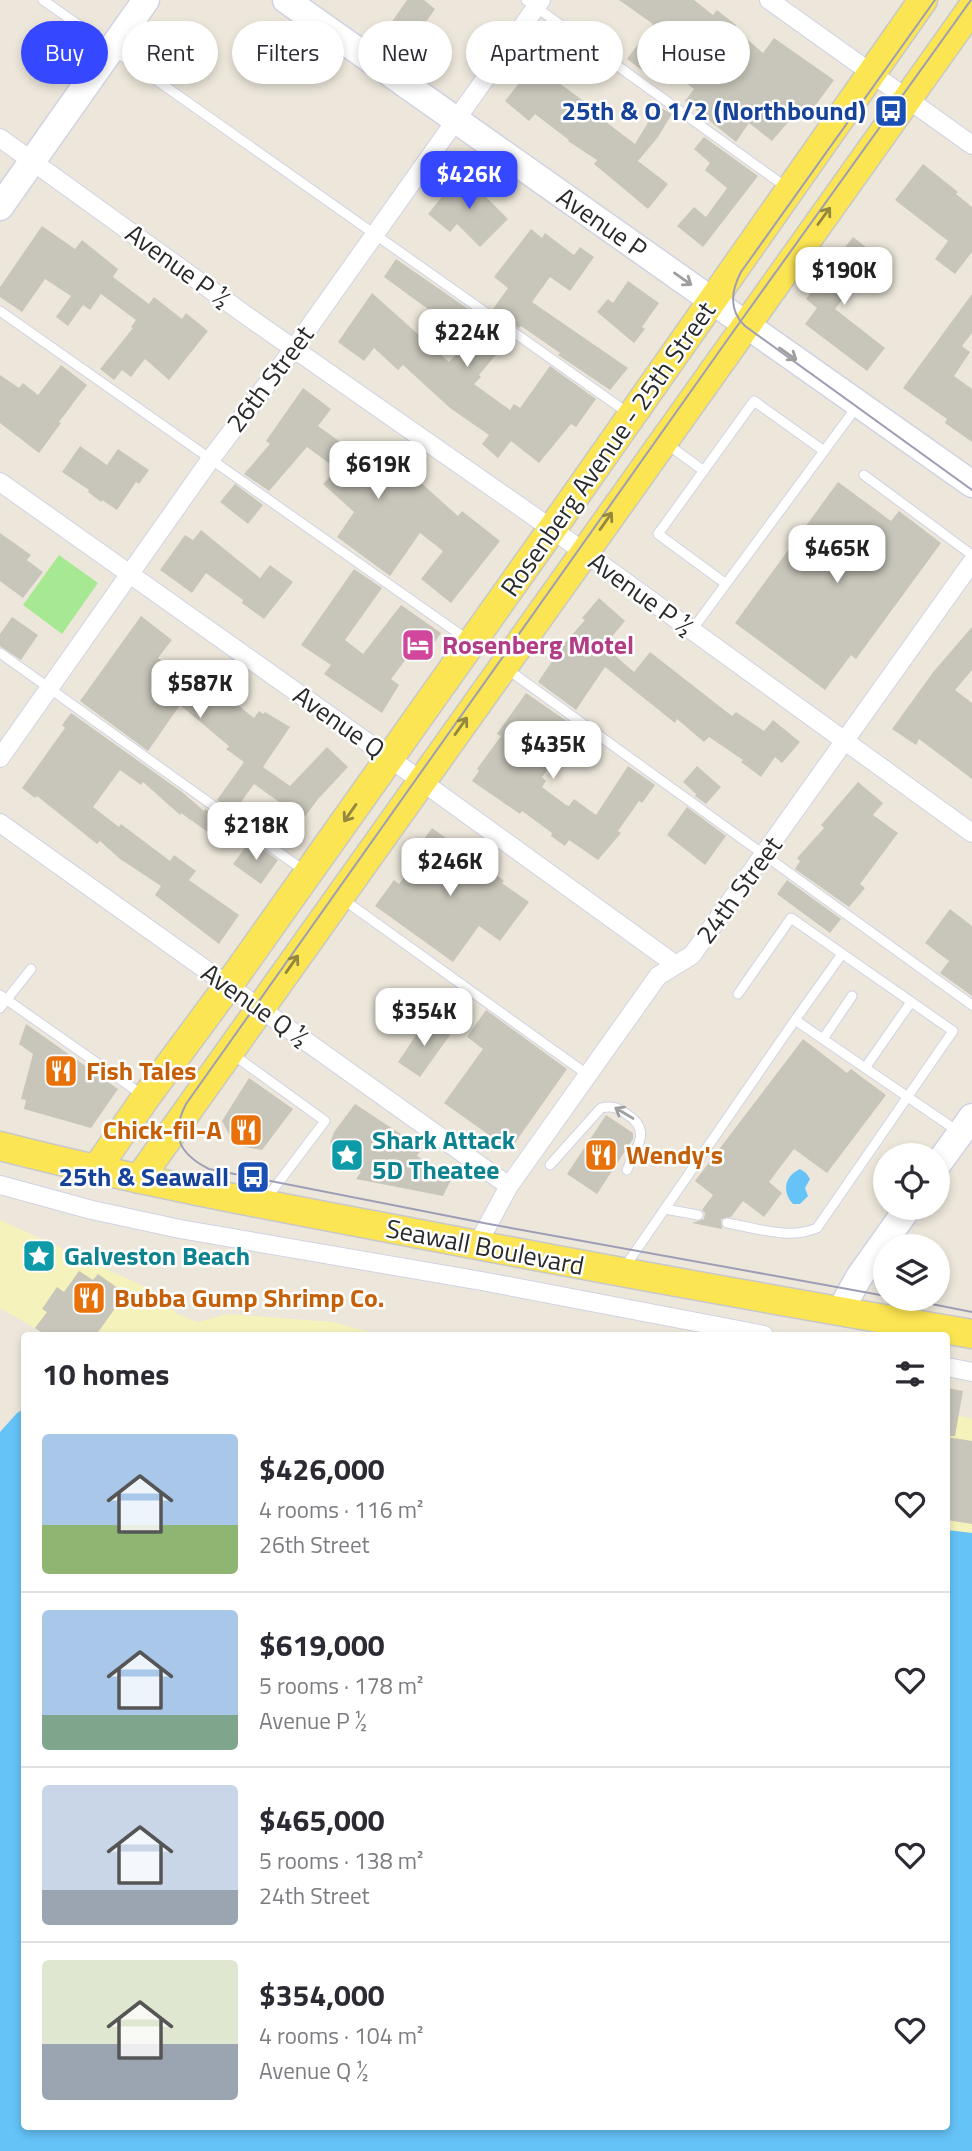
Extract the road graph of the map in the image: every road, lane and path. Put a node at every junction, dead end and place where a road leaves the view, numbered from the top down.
1 (43, 0) edge
2 (146, 0) edge
3 (286, 0) edge
4 (769, 0) edge
5 (923, 0) edge
6 (534, 2) edge
7 (972, 8) edge
8 (112, 49) junction
9 (871, 72) junction
10 (908, 99) junction
11 (456, 121) junction
12 (0, 138) edge
13 (972, 145) edge
14 (33, 161) junction
15 (791, 191) junction
16 (0, 207) edge
17 (374, 235) junction
18 (713, 300) junction
19 (0, 311) edge
20 (746, 324) junction
21 (295, 347) junction
22 (859, 404) junction
23 (631, 415) junction
24 (663, 441) junction
25 (824, 451) junction
26 (210, 460) junction
27 (704, 471) junction
28 (864, 475) dead end
29 (0, 482) edge
30 (972, 484) edge
31 (552, 529) junction
32 (584, 552) junction
33 (972, 555) edge
34 (972, 562) edge
35 (130, 573) junction
36 (726, 584) junction
37 (691, 631) junction
38 (472, 643) junction
39 (0, 653) edge
40 (503, 666) junction
41 (49, 688) junction
42 (845, 742) junction
43 (388, 757) junction
44 (0, 758) edge
45 (421, 782) junction
46 (0, 823) edge
47 (972, 833) edge
48 (764, 856) junction
49 (308, 874) junction
50 (339, 897) junction
51 (842, 954) junction
52 (676, 965) junction
53 (31, 969) dead end
54 (228, 986) junction
55 (738, 994) dead end
56 (852, 996) dead end
57 (3, 997) edge
58 (911, 1002) junction
59 (972, 1005) edge
60 (260, 1008) junction
61 (0, 1009) edge
62 (795, 1020) junction
63 (823, 1039) junction
64 (230, 1052) junction
65 (865, 1068) junction
66 (588, 1075) junction
67 (146, 1097) junction
68 (907, 1098) junction
69 (966, 1125) edge
70 (0, 1146) edge
71 (950, 1147) edge
72 (550, 1165) dead end
73 (627, 1170) dead end
74 (95, 1171) junction
75 (139, 1179) junction
76 (0, 1185) edge
77 (509, 1186) junction
78 (262, 1205) junction
79 (665, 1209) junction
80 (698, 1216) dead end
81 (900, 1220) edge
82 (727, 1223) dead end
83 (477, 1245) junction
84 (620, 1273) junction
85 (840, 1311) junction
86 (748, 1332) edge
87 (972, 1334) edge
88 (950, 1368) edge
89 (972, 1372) edge

1 - 8 lane
2 - 8 main road
3 - 11 main road, Avenue P
4 - 9 street
5 - 9 main road, Rosenberg Avenue - 25th Street
6 - 11 street, 26th Street
6 - 15 lane
7 - 10 main road, Rosenberg Avenue - 25th Street
8 - 14 main road
8 - 17 lane
9 - 10 street
9 - 15 main road, Rosenberg Avenue - 25th Street
10 - 13 street
20 -> 10 main road, Rosenberg Avenue - 25th Street
11 - 17 street, 26th Street
11 -> 18 main road, Avenue P
12 - 14 street, Avenue P ½
14 - 16 main road
14 - 21 street, Avenue P ½
15 - 18 main road, Rosenberg Avenue - 25th Street
17 - 21 street, 26th Street
17 - 23 lane
18 - 20 main road, Avenue P
18 - 23 main road, Rosenberg Avenue - 25th Street
19 - 26 lane
20 -> 22 main road, Avenue P
20 - 24 main road, Rosenberg Avenue - 25th Street
21 - 26 street, 26th Street
21 - 31 street, Avenue P ½
22 - 25 lane
22 - 30 main road, Avenue P
23 - 31 main road, Rosenberg Avenue - 25th Street
24 - 27 lane
32 -> 24 main road, Rosenberg Avenue - 25th Street
25 - 27 lane
25 - 36 lane
26 - 35 street, 26th Street
26 - 38 lane
27 - 36 lane
28 - 33 lane
29 - 35 street, Avenue Q
31 - 32 street, Avenue P ½
31 - 38 main road, Rosenberg Avenue - 25th Street
32 - 37 street, Avenue P ½
32 - 40 main road, Rosenberg Avenue - 25th Street
34 - 42 street, 24th Street
35 - 41 street, 26th Street
35 - 43 street, Avenue Q
36 - 37 lane
37 - 42 street, Avenue P ½
38 - 43 main road, Rosenberg Avenue - 25th Street
39 - 41 lane
45 -> 40 main road, Rosenberg Avenue - 25th Street
40 - 48 lane
41 - 44 street, 26th Street
41 - 49 lane
42 - 47 street, Avenue P ½
42 - 48 street, 24th Street
43 - 45 street, Avenue Q
43 -> 49 main road, Rosenberg Avenue - 25th Street
45 - 50 main road, Rosenberg Avenue - 25th Street
45 - 52 street, Avenue Q
46 - 54 street, Avenue Q ½
48 - 52 street, 24th Street
48 - 59 lane
49 - 54 main road, Rosenberg Avenue - 25th Street
60 -> 50 main road, Rosenberg Avenue - 25th Street
50 - 66 lane
51 - 55 lane
51 - 58 lane
51 - 62 lane
52 - 66 street, 24th Street
53 - 57 lane
54 - 60 street, Avenue Q ½
54 - 67 main road, Rosenberg Avenue - 25th Street
56 - 63 lane
57 - 61 lane
57 - 67 lane
58 - 65 lane
58 - 68 lane
60 - 64 main road, Rosenberg Avenue - 25th Street
60 - 77 street, Avenue Q ½
62 - 63 lane
62 - 79 lane
63 - 65 lane
64 - 75 main road, Rosenberg Avenue - 25th Street
64 - 78 lane
65 - 68 lane
66 - 77 street, 24th Street
67 - 74 main road, Rosenberg Avenue - 25th Street
68 - 69 lane
68 - 82 lane
69 - 71 main road
70 - 74 main road, Seawall Boulevard
73 -> 72 lane
74 - 75 main road, Seawall Boulevard
75 - 78 main road, Seawall Boulevard
76 - 86 street
77 - 83 street, 24th Street
78 - 83 main road, Seawall Boulevard
79 - 80 lane
79 - 84 lane
81 - 85 main road
83 - 84 main road, Seawall Boulevard
84 - 85 main road, Seawall Boulevard
85 - 87 main road, Seawall Boulevard
88 - 89 street

